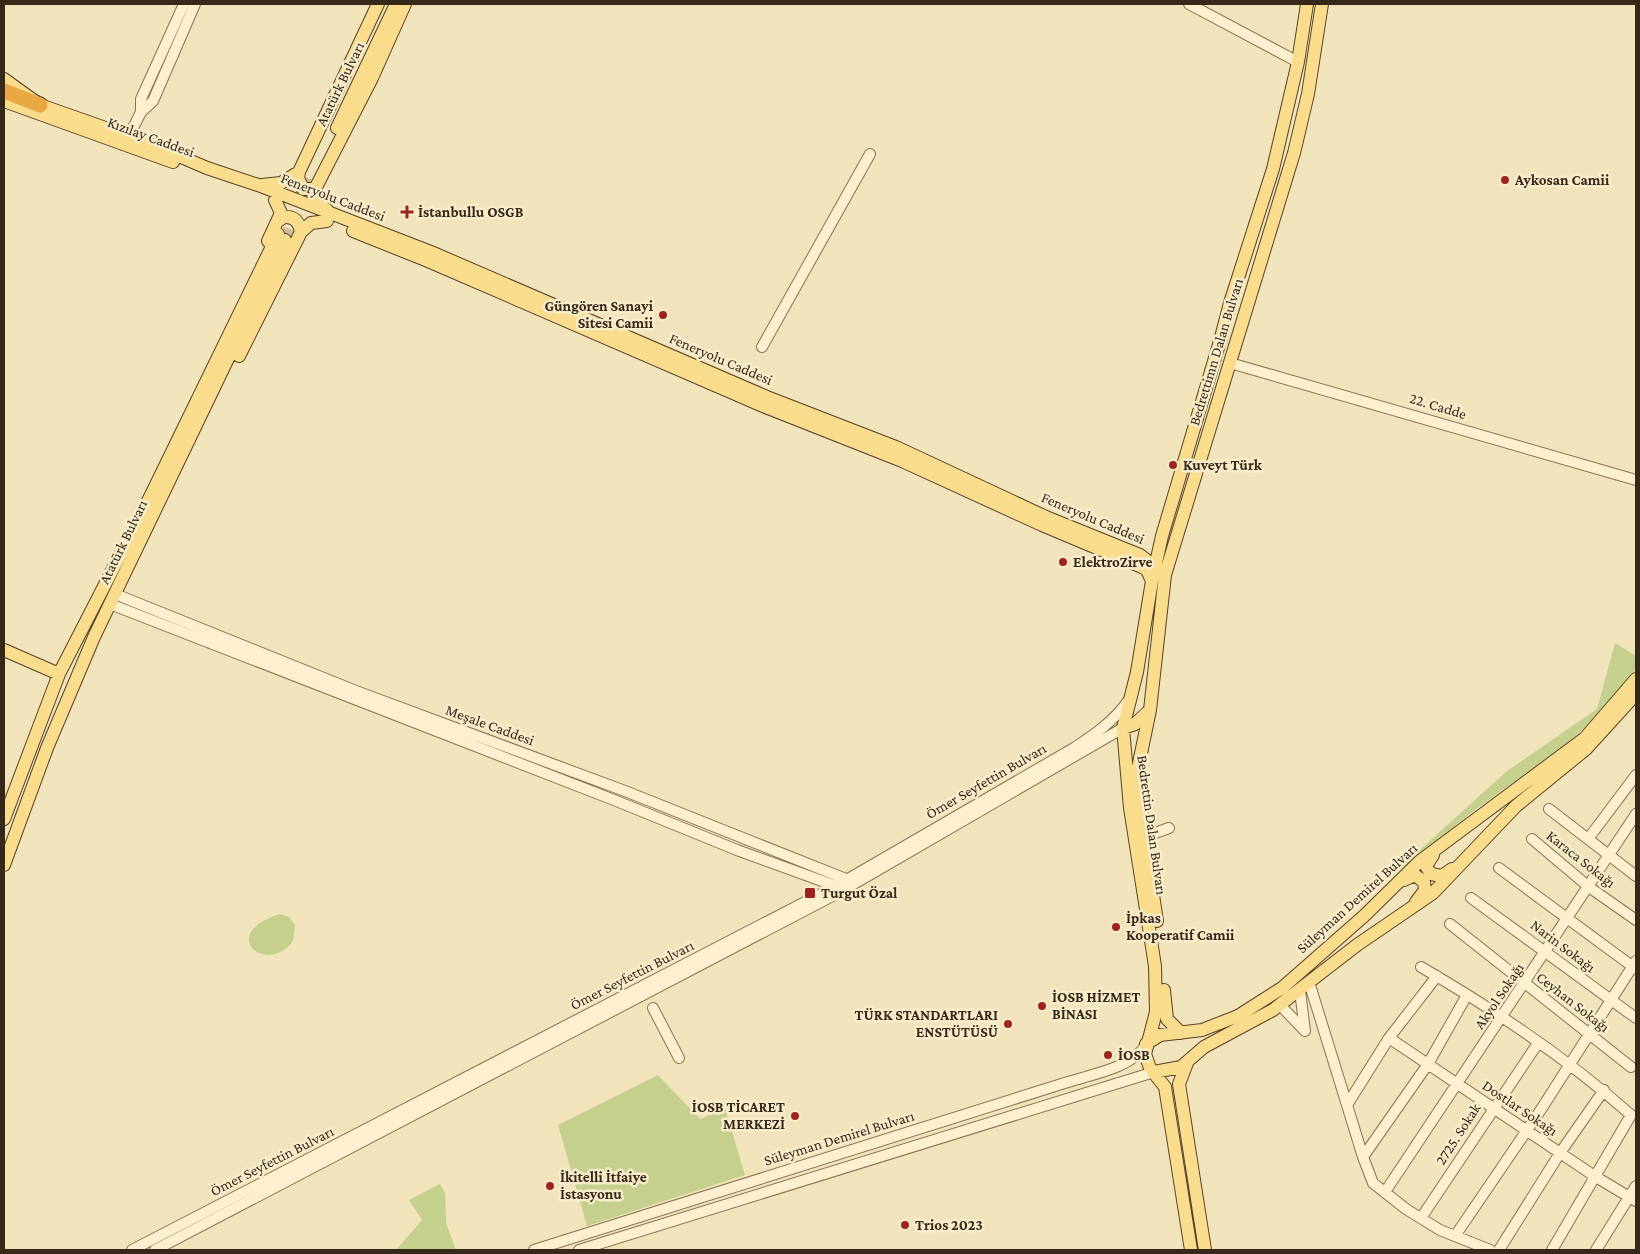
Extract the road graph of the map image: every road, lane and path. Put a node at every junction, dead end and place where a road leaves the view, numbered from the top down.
1 (184, 4) edge
2 (195, 4) edge
3 (378, 4) edge
4 (387, 4) edge
5 (396, 4) edge
6 (406, 4) edge
7 (1189, 4) edge
8 (1307, 4) edge
9 (1322, 4) edge
10 (1298, 62) junction
11 (4, 79) edge
12 (4, 91) edge
13 (8, 102) edge
14 (40, 105) junction
15 (141, 112) junction
16 (129, 136) junction
17 (870, 154) dead end
18 (308, 178) junction
19 (258, 185) junction
20 (275, 200) junction
21 (328, 217) junction
22 (280, 231) junction
23 (301, 232) junction
24 (762, 347) dead end
25 (1230, 362) junction
26 (175, 471) junction
27 (1636, 480) edge
28 (1162, 536) junction
29 (1138, 554) junction
30 (1155, 566) junction
31 (1165, 575) junction
32 (1152, 581) junction
33 (103, 587) junction
34 (113, 599) junction
35 (4, 650) edge
36 (59, 674) junction
37 (1154, 674) junction
38 (1135, 678) junction
39 (1636, 679) edge
40 (1636, 694) edge
41 (1128, 700) junction
42 (1150, 710) junction
43 (1123, 728) junction
44 (1636, 775) edge
45 (1549, 809) dead end
46 (1636, 814) edge
47 (4, 819) edge
48 (1169, 828) dead end
49 (1144, 837) junction
50 (1532, 839) dead end
51 (1588, 839) junction
52 (1446, 843) junction
53 (1610, 856) junction
54 (1461, 862) junction
55 (4, 864) edge
56 (1499, 868) dead end
57 (1636, 876) edge
58 (849, 883) junction
59 (1589, 887) junction
60 (1394, 888) junction
61 (838, 889) junction
62 (1471, 898) dead end
63 (1410, 909) junction
64 (1569, 918) junction
65 (1636, 920) edge
66 (1450, 924) dead end
67 (1547, 952) junction
68 (1635, 965) edge
69 (1421, 967) dead end
70 (1436, 976) junction
71 (1525, 984) junction
72 (1304, 987) junction
73 (1468, 995) junction
74 (1611, 1002) junction
75 (1280, 1005) junction
76 (653, 1008) dead end
77 (1502, 1018) junction
78 (1636, 1018) edge
79 (1181, 1033) junction
80 (1591, 1033) junction
81 (1389, 1038) junction
82 (1538, 1043) junction
83 (1146, 1044) junction
84 (679, 1058) dead end
85 (1187, 1062) junction
86 (1428, 1064) junction
87 (1570, 1065) junction
88 (1631, 1067) dead end
89 (1154, 1072) junction
90 (1458, 1084) junction
91 (1604, 1090) junction
92 (1347, 1105) junction
93 (1493, 1108) junction
94 (1527, 1131) junction
95 (1560, 1153) junction
96 (1363, 1157) junction
97 (1596, 1177) junction
98 (1636, 1186) edge
99 (1385, 1192) junction
100 (1633, 1199) edge
101 (1421, 1218) junction
102 (195, 1224) junction
103 (1455, 1236) junction
104 (132, 1250) edge
105 (155, 1250) edge
106 (534, 1250) edge
107 (579, 1250) edge
108 (1191, 1250) edge
109 (1205, 1250) edge
110 (1490, 1250) edge
111 (1499, 1250) edge
112 (1552, 1250) edge
113 (1596, 1250) edge

1 - 15 street
2 - 15 street
3 - 18 main road
4 - 18 main road, Atatürk Bulvarı
5 - 18 main road, Atatürk Bulvarı
6 - 18 main road
7 - 10 street
8 - 10 main road, Bedrettimn Dalan Bulvarı
9 - 25 main road, Bedrettimn Dalan Bulvarı
10 - 28 main road, Bedrettimn Dalan Bulvarı
11 - 14 main road, Kızılay Caddesi
12 - 14 highway
13 - 20 main road, Kızılay Caddesi
14 - 16 main road, Kızılay Caddesi
15 - 16 street
16 - 19 main road, Kızılay Caddesi
17 - 24 street
18 - 19 main road
18 - 21 main road
19 - 21 main road, Feneryolu Caddesi
20 - 21 main road, Feneryolu Caddesi
20 - 22 main road
21 - 23 main road
21 - 29 main road, Feneryolu Caddesi
21 - 32 main road, Feneryolu Caddesi
22 - 23 main road
22 - 26 main road, Atatürk Bulvarı
22 - 33 main road, Atatürk Bulvarı
23 - 26 main road
25 - 27 street, 22. Cadde
25 - 31 main road, Bedrettimn Dalan Bulvarı
26 - 34 main road, Atatürk Bulvarı
28 - 29 main road
28 - 30 main road, Bedrettimn Dalan Bulvarı
29 - 30 main road, Feneryolu Caddesi
30 - 31 main road, Feneryolu Caddesi
30 - 32 main road, Bedrettimn Dalan Bulvarı
31 - 37 main road, Bedrettimn Dalan Bulvarı
32 - 38 main road, Bedrettimn Dalan Bulvarı
33 - 34 main road
33 - 36 main road, Atatürk Bulvarı
34 - 55 main road, Atatürk Bulvarı
34 - 58 street, Meşale Caddesi
34 - 61 street, Meşale Caddesi
35 - 36 main road
36 - 47 main road, Atatürk Bulvarı
37 - 38 main road
37 - 42 main road, Bedrettimn Dalan Bulvarı
38 - 41 main road, Bedrettimn Dalan Bulvarı
39 - 52 main road, Süleyman Demirel Bulvarı
40 - 54 main road, Süleyman Demirel Bulvarı
41 - 42 main road
41 - 43 main road, Bedrettin Dalan Bulvarı
41 - 58 street, Ömer Seyfettin Bulvarı
42 - 43 main road
42 - 49 main road, Bedrettin Dalan Bulvarı
43 - 58 street, Ömer Seyfettin Bulvarı
43 - 83 main road, Bedrettin Dalan Bulvarı
44 - 51 street
45 - 51 street
46 - 53 street, Akyol Sokağı
48 - 49 street
49 - 79 main road, Bedrettin Dalan Bulvarı
50 - 59 street, Karaca Sokağı
51 - 53 street
52 - 54 main road
52 - 60 main road, Süleyman Demirel Bulvarı
53 - 57 street
53 - 59 street, Akyol Sokağı
54 - 63 main road, Süleyman Demirel Bulvarı
56 - 64 street
58 - 61 street, Ömer Seyfettin Bulvarı
59 - 64 street, Akyol Sokağı
59 - 65 street, Karaca Sokağı
60 - 63 main road
60 - 79 main road, Süleyman Demirel Bulvarı
61 - 102 street, Ömer Seyfettin Bulvarı
62 - 67 street, Narin Sokağı
63 - 72 main road, Süleyman Demirel Bulvarı
64 - 67 street, Akyol Sokağı
64 - 68 street
66 - 71 street, Ceyhan Sokağı
67 - 71 street, Akyol Sokağı
67 - 74 street, Narin Sokağı
68 - 74 street
69 - 70 street
70 - 73 street
70 - 81 street
71 - 77 street, Akyol Sokağı
71 - 80 street, Ceyhan Sokağı
72 - 75 main road, Süleyman Demirel Bulvarı
72 - 75 street
72 - 92 street
73 - 77 street
73 - 86 street
74 - 78 street, Narin Sokağı
74 - 80 street
75 - 85 main road, Süleyman Demirel Bulvarı
76 - 84 street
77 - 82 street
77 - 90 street, Akyol Sokağı
79 - 83 main road, Süleyman Demirel Bulvarı
80 - 87 street
80 - 88 street, Ceyhan Sokağı
81 - 86 street, Dostlar Sokağı
81 - 92 street
82 - 87 street
82 - 93 street, 2725. Sokak
83 - 89 main road
83 - 106 street, Süleyman Demirel Bulvarı
85 - 89 main road, Süleyman Demirel Bulvarı
85 - 109 main road
86 - 90 street, Dostlar Sokağı
86 - 96 street
87 - 91 street
87 - 94 street
89 - 107 street, Süleyman Demirel Bulvarı
89 - 108 main road
90 - 93 street, Dostlar Sokağı
90 - 99 street, Akyol Sokağı
91 - 95 street
91 - 97 street
92 - 96 street
93 - 94 street, Dostlar Sokağı
93 - 101 street, 2725. Sokak
94 - 95 street, Dostlar Sokağı
94 - 103 street
95 - 97 street, Dostlar Sokağı
95 - 111 street
96 - 99 street
97 - 100 street, Dostlar Sokağı
97 - 112 street
98 - 100 street
99 - 101 street
100 - 113 street
101 - 103 street
102 - 104 street, Ömer Seyfettin Bulvarı
102 - 105 street, Ömer Seyfettin Bulvarı
103 - 110 street

